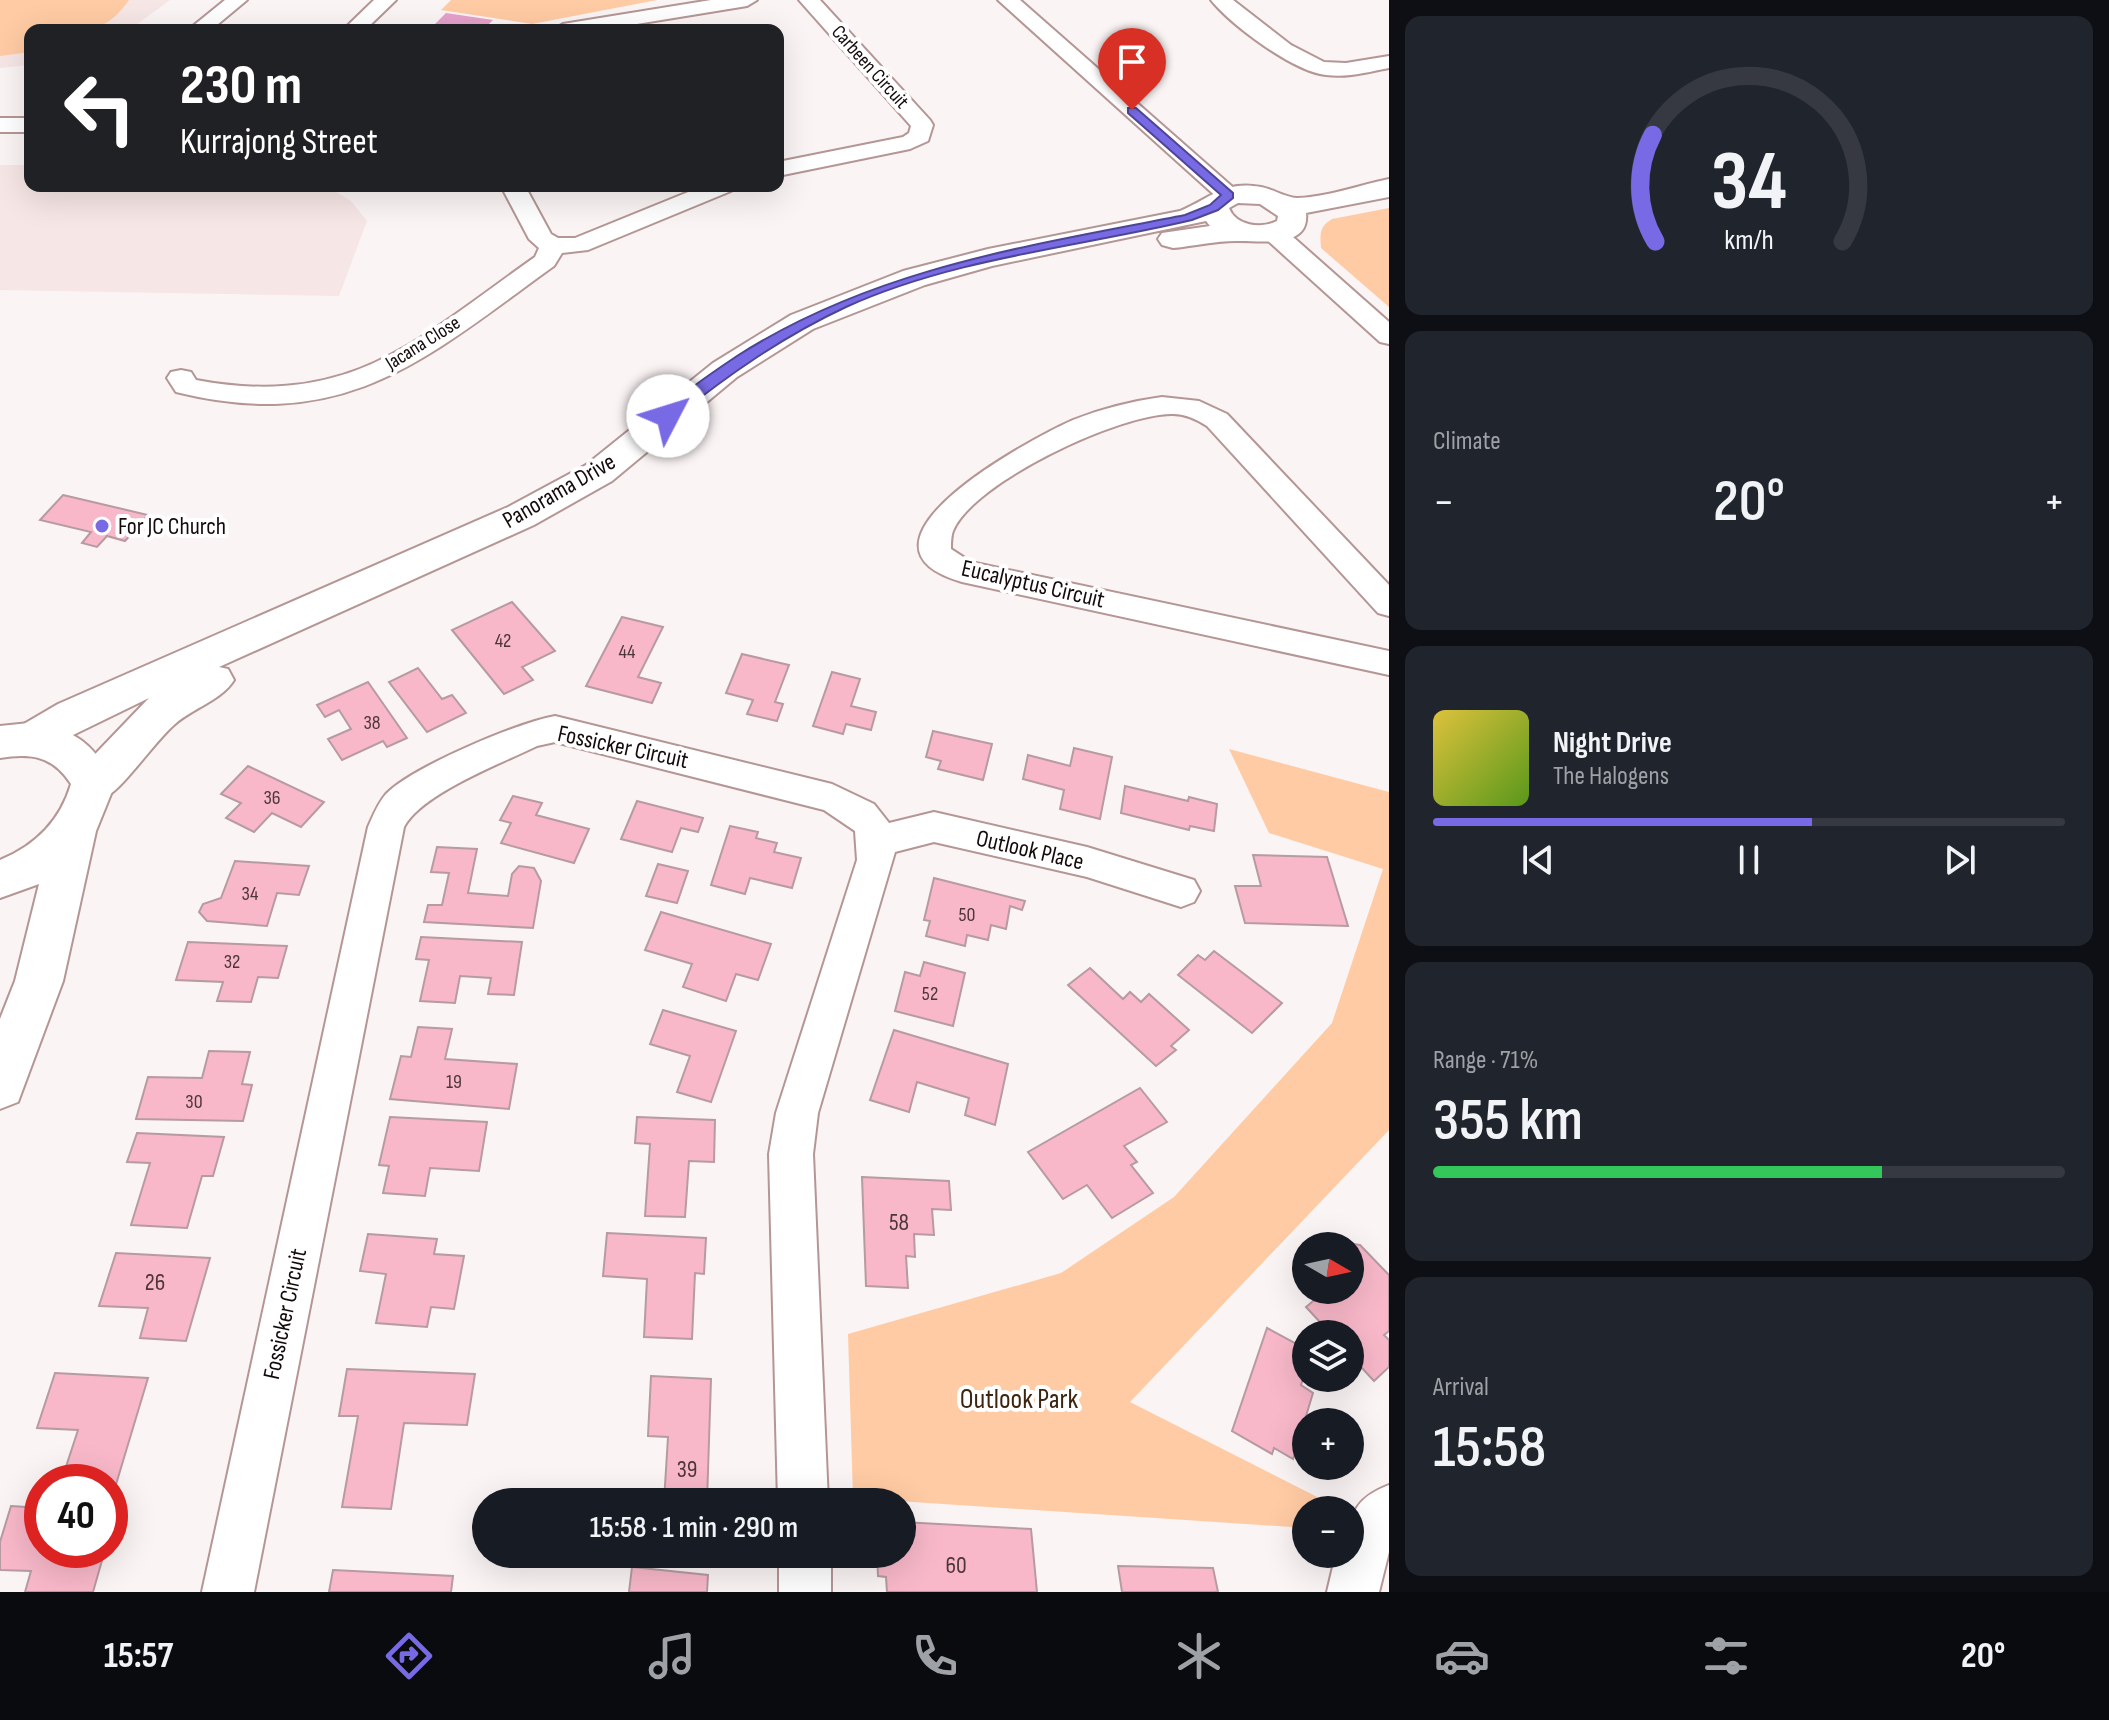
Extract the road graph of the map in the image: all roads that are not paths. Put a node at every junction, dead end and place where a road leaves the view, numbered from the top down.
1 (237, 0) edge
2 (386, 0) edge
3 (747, 0) edge
4 (809, 0) edge
5 (1008, 0) edge
6 (1221, 0) edge
7 (206, 24) edge
8 (360, 24) edge
9 (633, 24) edge
10 (1389, 62) edge
11 (0, 125) edge
12 (24, 125) edge
13 (784, 168) edge
14 (1389, 188) edge
15 (516, 192) edge
16 (708, 192) edge
17 (1250, 215) junction
18 (553, 246) junction
19 (1389, 336) edge
20 (181, 378) dead end
21 (1389, 605) edge
22 (1389, 663) edge
23 (15, 736) edge
24 (93, 784) junction
25 (74, 832) junction
26 (878, 841) junction
27 (0, 879) edge
28 (1181, 891) dead end
29 (0, 1085) edge
30 (803, 1488) edge
31 (1389, 1510) edge
32 (805, 1568) edge
33 (228, 1592) edge
34 (805, 1592) edge
35 (1353, 1592) edge

1 - 7 street
2 - 8 street
3 - 9 street
4 - 13 street, Carbeen Circuit
5 - 17 street
6 - 10 street
11 - 12 street
14 - 17 street, Panorama Drive
15 - 18 street
16 - 18 street
17 - 19 street
17 - 23 street, Panorama Drive
17 - 24 street, Panorama Drive
18 - 20 street, Jacana Close
21 - 22 street, Eucalyptus Circuit
23 - 24 street
24 - 25 street
25 - 27 street
25 - 29 street
26 - 28 street, Outlook Place
26 - 30 street
26 - 33 street, Fossicker Circuit
31 - 35 street
32 - 34 street

